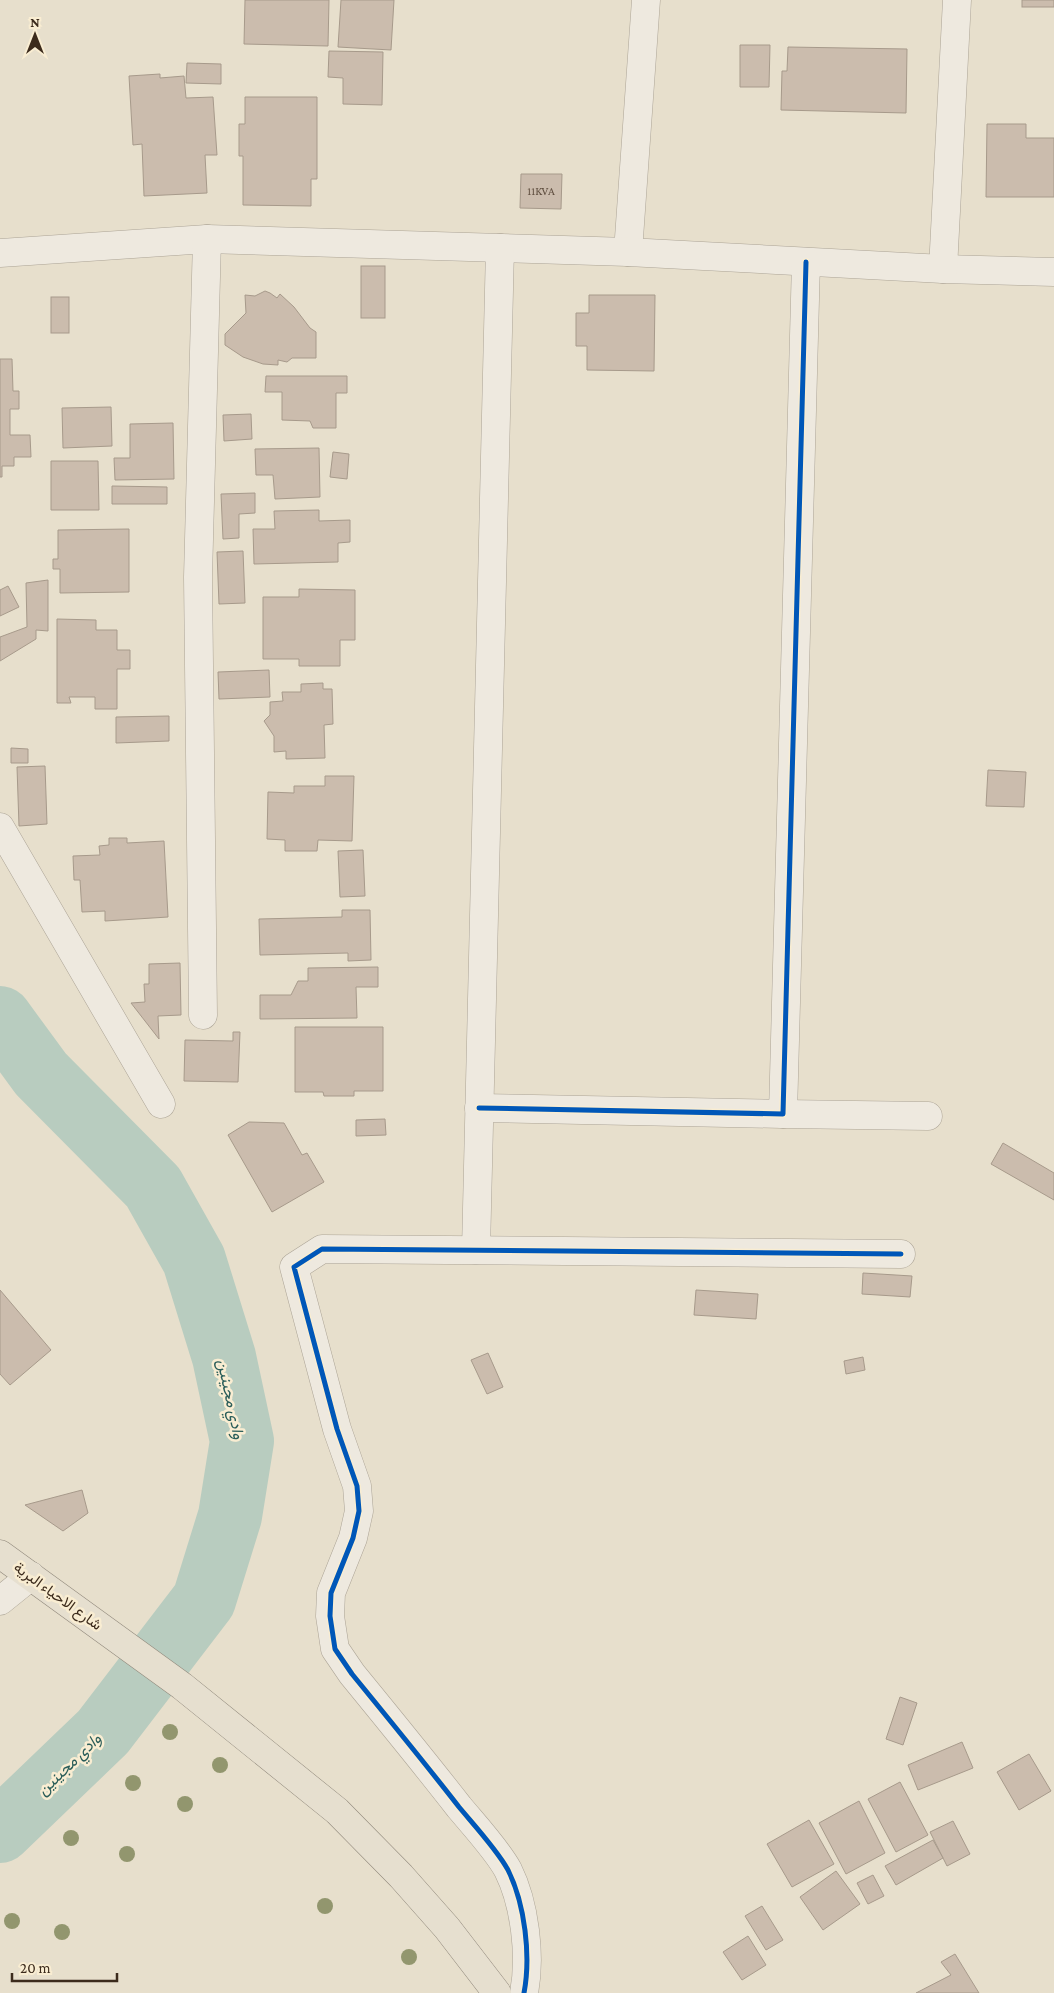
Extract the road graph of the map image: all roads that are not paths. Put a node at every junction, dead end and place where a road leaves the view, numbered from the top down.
1 (646, 0) edge
2 (957, 0) edge
3 (207, 239) junction
4 (500, 248) junction
5 (628, 252) junction
6 (0, 254) edge
7 (806, 262) junction
8 (943, 269) junction
9 (1054, 272) edge
10 (0, 828) edge
11 (203, 1015) dead end
12 (161, 1104) dead end
13 (479, 1108) junction
14 (784, 1114) junction
15 (928, 1116) dead end
16 (476, 1250) junction
17 (901, 1254) dead end
18 (0, 1554) edge
19 (31, 1576) junction
20 (0, 1600) edge
21 (496, 1993) edge
22 (524, 1993) edge

1 - 5 street
2 - 8 street
3 - 4 street
3 - 6 street
3 - 11 street
4 - 5 street
4 - 13 street
5 - 7 street
7 - 8 street
7 - 14 street
8 - 9 street
10 - 12 street
13 - 14 street
13 - 16 street
14 - 15 street
16 - 17 street
16 - 22 street
18 - 19 main road, شارع الاحياء البرية
19 - 20 street
19 - 21 main road, شارع الاحياء البرية

